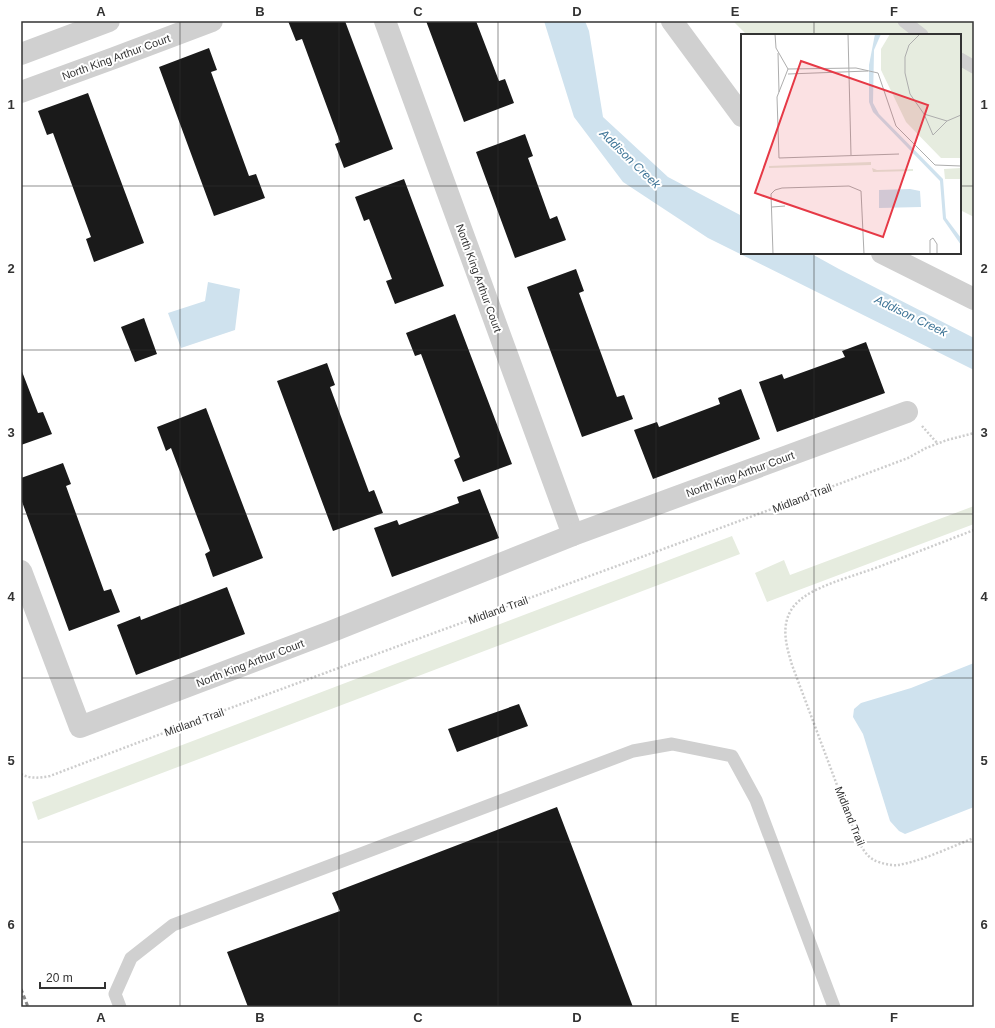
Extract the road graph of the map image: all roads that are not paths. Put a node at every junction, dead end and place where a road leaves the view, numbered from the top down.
1 (109, 21) edge
2 (212, 21) edge
3 (386, 21) edge
4 (672, 21) edge
5 (904, 21) edge
6 (921, 34) edge
7 (21, 54) edge
8 (961, 60) edge
9 (974, 67) edge
10 (21, 92) edge
11 (741, 115) edge
12 (884, 254) edge
13 (974, 299) edge
14 (907, 412) dead end
15 (573, 535) junction
16 (21, 571) edge
17 (120, 1007) edge
18 (834, 1007) edge

1 - 7 street
2 - 10 street, North King Arthur Court
3 - 15 street, North King Arthur Court
4 - 11 street
5 - 6 lane
8 - 9 lane
12 - 13 street
14 - 15 street, North King Arthur Court
15 - 16 street, North King Arthur Court
17 - 18 lane

